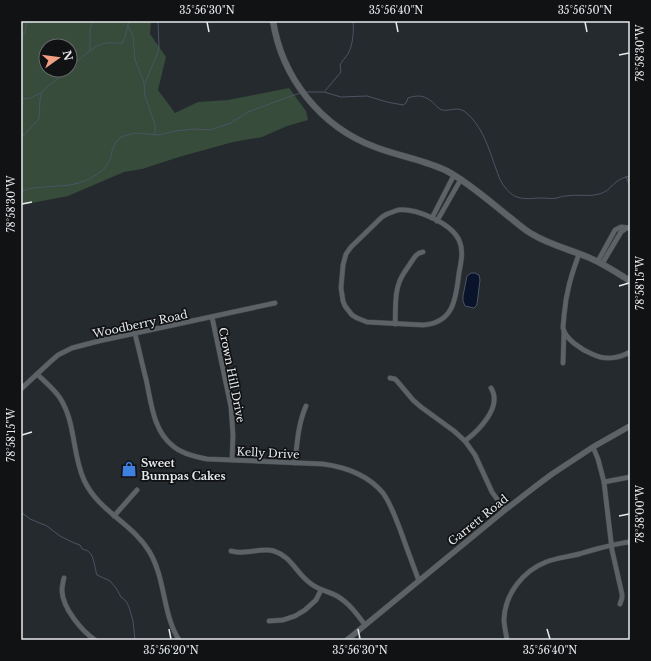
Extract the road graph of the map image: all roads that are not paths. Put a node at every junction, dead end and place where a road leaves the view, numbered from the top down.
1 (273, 21) edge
2 (454, 175) junction
3 (461, 179) junction
4 (443, 197) junction
5 (449, 200) junction
6 (432, 218) junction
7 (437, 221) junction
8 (628, 228) edge
9 (424, 252) dead end
10 (579, 254) junction
11 (600, 263) junction
12 (630, 281) edge
13 (275, 303) dead end
14 (212, 317) junction
15 (395, 324) junction
16 (564, 331) junction
17 (135, 334) junction
18 (630, 352) edge
19 (563, 363) dead end
20 (37, 374) junction
21 (390, 378) dead end
22 (492, 388) dead end
23 (21, 389) edge
24 (306, 406) dead end
25 (630, 426) edge
26 (465, 441) junction
27 (593, 447) junction
28 (232, 460) junction
29 (295, 463) junction
30 (630, 476) edge
31 (604, 482) junction
32 (137, 490) dead end
33 (505, 510) junction
34 (114, 516) junction
35 (630, 542) edge
36 (611, 545) junction
37 (231, 551) dead end
38 (64, 578) dead end
39 (419, 581) junction
40 (322, 590) junction
41 (620, 604) dead end
42 (269, 621) dead end
43 (365, 624) junction
44 (96, 640) edge
45 (179, 640) edge
46 (346, 640) edge
47 (507, 640) edge

1 - 2 main road
2 - 3 main road
2 - 4 street
3 - 5 street
3 - 10 main road
4 - 5 street
4 - 6 street
5 - 7 street
6 - 7 street
6 - 15 street
7 - 15 street
8 - 11 street
9 - 15 street
10 - 11 main road
10 - 16 street
11 - 12 main road
13 - 14 street, Woodberry Road
14 - 17 street, Woodberry Road
14 - 28 street, Crown Hill Drive
16 - 18 street
16 - 19 street
17 - 20 street, Woodberry Road
17 - 28 street, Kelly Drive
20 - 23 street, Woodberry Road
20 - 34 street
21 - 26 street
22 - 26 street
24 - 29 street
25 - 27 street, Garrett Road
26 - 33 street
27 - 31 street
27 - 33 street, Garrett Road
28 - 29 street, Kelly Drive
29 - 39 street, Kelly Drive
30 - 31 street
31 - 36 street
32 - 34 street
33 - 39 street, Garrett Road
34 - 45 street
35 - 36 street
36 - 41 street
36 - 47 street
37 - 40 street
38 - 44 street
39 - 43 street, Garrett Road
40 - 42 street
40 - 43 street
43 - 46 street, Garrett Road

